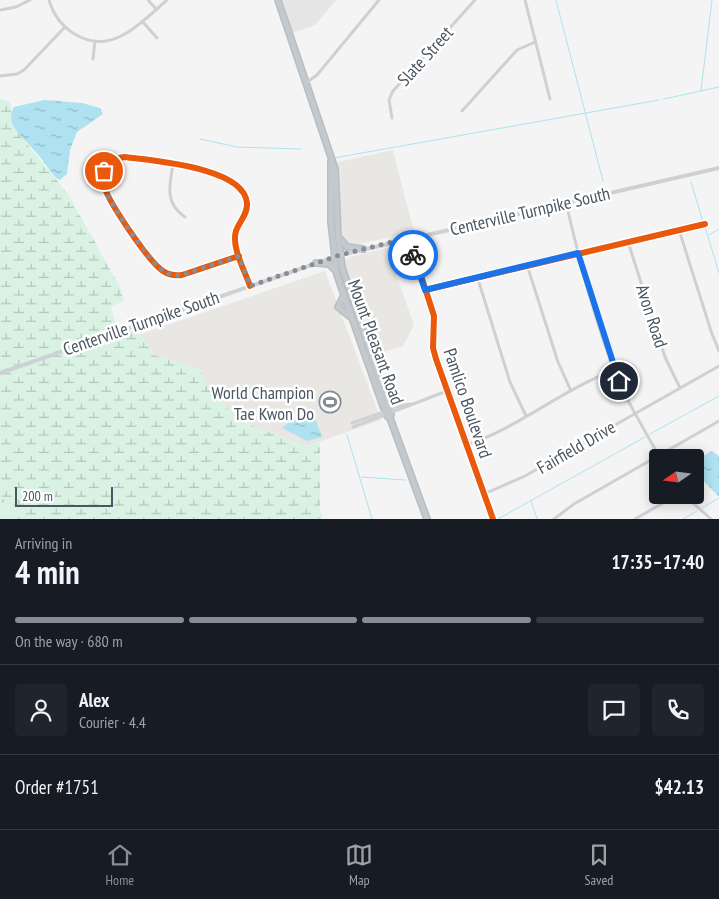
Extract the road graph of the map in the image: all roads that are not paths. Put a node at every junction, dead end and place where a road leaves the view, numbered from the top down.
1 (30, 0) edge
2 (49, 0) edge
3 (148, 0) edge
4 (167, 0) edge
5 (278, 0) edge
6 (379, 0) edge
7 (475, 0) edge
8 (525, 0) edge
9 (162, 2) edge
10 (156, 9) junction
11 (0, 10) edge
12 (142, 21) junction
13 (64, 28) junction
14 (157, 38) dead end
15 (95, 41) junction
16 (535, 42) junction
17 (93, 59) dead end
18 (0, 76) edge
19 (307, 82) junction
20 (550, 98) dead end
21 (462, 111) dead end
22 (392, 118) dead end
23 (331, 154) junction
24 (173, 165) junction
25 (719, 168) edge
26 (566, 203) junction
27 (185, 217) dead end
28 (704, 224) dead end
29 (679, 230) junction
30 (338, 235) junction
31 (408, 238) junction
32 (628, 242) junction
33 (363, 249) junction
34 (578, 253) junction
35 (340, 255) junction
36 (239, 256) junction
37 (334, 257) junction
38 (316, 263) junction
39 (527, 265) junction
40 (337, 275) junction
41 (476, 276) junction
42 (250, 286) junction
43 (425, 290) junction
44 (343, 296) junction
45 (353, 322) junction
46 (361, 322) junction
47 (719, 351) edge
48 (719, 366) edge
49 (615, 370) junction
50 (0, 373) edge
51 (680, 388) junction
52 (447, 391) junction
53 (571, 391) junction
54 (389, 414) junction
55 (635, 414) junction
56 (526, 416) junction
57 (719, 421) edge
58 (353, 425) dead end
59 (466, 445) junction
60 (656, 449) edge
61 (672, 449) edge
62 (649, 462) edge
63 (484, 494) junction
64 (661, 504) edge
65 (694, 504) edge
66 (427, 519) edge
67 (493, 519) edge
68 (554, 519) edge
69 (635, 519) edge
70 (711, 519) edge

1 - 11 street
2 - 13 street
3 - 10 street
4 - 9 street
5 - 19 highway, Mount Pleasant Road
6 - 19 street
7 - 22 street, Slate Street
8 - 16 street
9 - 10 street
10 - 12 street
12 - 14 street
12 - 15 street
13 - 15 street
13 - 18 street
15 - 17 street
16 - 20 street
16 - 21 street
19 - 23 highway, Mount Pleasant Road
23 - 30 highway, Mount Pleasant Road
23 - 37 highway, Mount Pleasant Road
24 - 27 street
24 - 36 street
24 - 36 street
25 - 26 main road, Centerville Turnpike South
26 - 31 main road, Centerville Turnpike South
26 - 34 street
28 - 29 street
29 - 32 street
29 - 47 street
30 - 33 highway
30 - 35 highway, Mount Pleasant Road
31 - 33 main road, Centerville Turnpike South
31 - 43 street, Pamlico Boulevard
32 - 34 street
32 - 51 street, Avon Road
33 - 35 main road, Centerville Turnpike South
34 - 39 street
34 - 49 street
35 - 37 main road, Centerville Turnpike South
35 - 46 highway, Mount Pleasant Road
36 - 42 street
37 - 38 main road, Centerville Turnpike South
37 - 40 highway, Mount Pleasant Road
38 - 40 highway
38 - 42 main road, Centerville Turnpike South
39 - 41 street
39 - 53 street
40 - 44 highway, Mount Pleasant Road
41 - 43 street
41 - 56 street
42 - 50 main road, Centerville Turnpike South
43 - 52 street, Pamlico Boulevard
44 - 45 highway, Mount Pleasant Road
44 - 45 highway
45 - 46 highway
45 - 54 highway, Mount Pleasant Road
46 - 54 highway, Mount Pleasant Road
48 - 51 street, Fairfield Drive
49 - 53 street
49 - 55 street
51 - 55 street, Fairfield Drive
52 - 54 street
52 - 59 street, Pamlico Boulevard
53 - 56 street
54 - 58 street
54 - 66 highway, Mount Pleasant Road
55 - 60 street
55 - 63 street, Fairfield Drive
56 - 59 street
57 - 61 street
59 - 63 street, Pamlico Boulevard
62 - 68 street
63 - 67 street, Pamlico Boulevard
64 - 69 street
65 - 70 street

